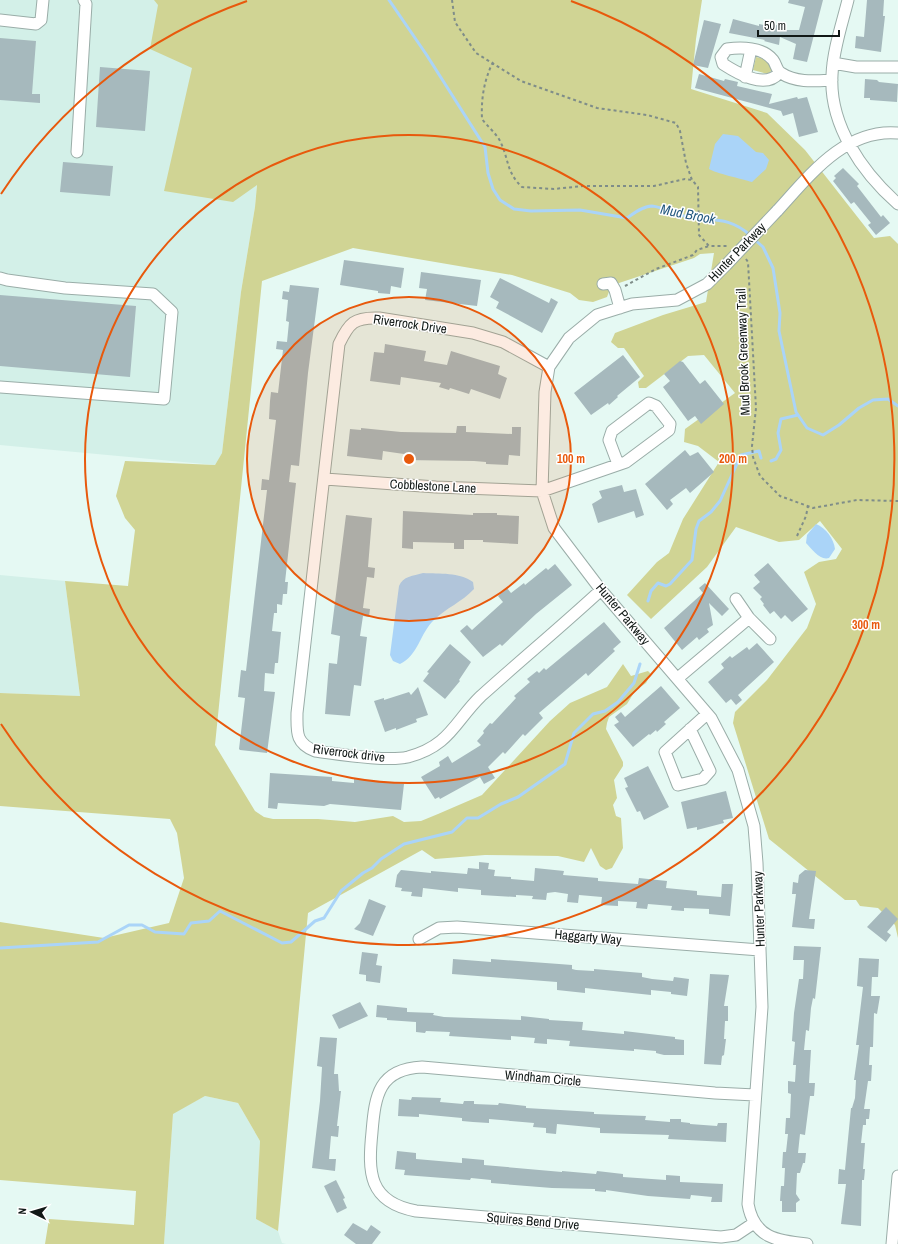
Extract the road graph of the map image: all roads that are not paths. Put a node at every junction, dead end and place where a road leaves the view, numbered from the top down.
1 (43, 0) edge
2 (84, 0) edge
3 (848, 0) edge
4 (0, 20) edge
5 (751, 49) junction
6 (833, 63) junction
7 (898, 67) edge
8 (779, 72) junction
9 (745, 77) junction
10 (832, 80) junction
11 (898, 133) edge
12 (849, 145) junction
13 (77, 152) dead end
14 (898, 204) edge
15 (0, 278) edge
16 (603, 284) dead end
17 (620, 308) junction
18 (549, 367) junction
19 (0, 387) edge
20 (618, 464) junction
21 (325, 478) junction
22 (542, 491) junction
23 (602, 590) junction
24 (736, 599) dead end
25 (749, 618) junction
26 (770, 640) dead end
27 (678, 678) junction
28 (707, 714) junction
29 (690, 729) junction
30 (419, 939) dead end
31 (760, 950) junction
32 (755, 1095) junction
33 (372, 1128) joint
34 (898, 1176) edge
35 (754, 1223) junction
36 (807, 1244) edge
37 (892, 1244) edge

1 - 4 street
2 - 13 street
3 - 6 street
5 - 8 street
5 - 9 street
5 - 9 street
6 - 7 street
6 - 10 street
8 - 9 street
8 - 10 street
10 - 12 street
11 - 12 street, Hunter Parkway
12 - 14 street
12 - 17 street, Hunter Parkway, bridge
15 - 19 street
16 - 17 street
17 - 18 street, Hunter Parkway
18 - 21 street, Riverrock Drive
18 - 22 street, Hunter Parkway
20 - 20 street
20 - 22 street
21 - 22 street, Cobblestone Lane
21 - 23 street, Riverrock drive
22 - 23 street, Hunter Parkway
23 - 27 street, Hunter Parkway
24 - 25 street
25 - 26 street
25 - 27 street
27 - 28 street, Hunter Parkway
28 - 29 street
28 - 31 street, Hunter Parkway
29 - 29 street
30 - 31 street, Haggarty Way
31 - 32 street, Hunter Parkway
32 - 33 street, Windham Circle
32 - 35 street, Hunter Parkway
33 - 35 street, Squires Bend Drive
34 - 37 street
35 - 36 street

